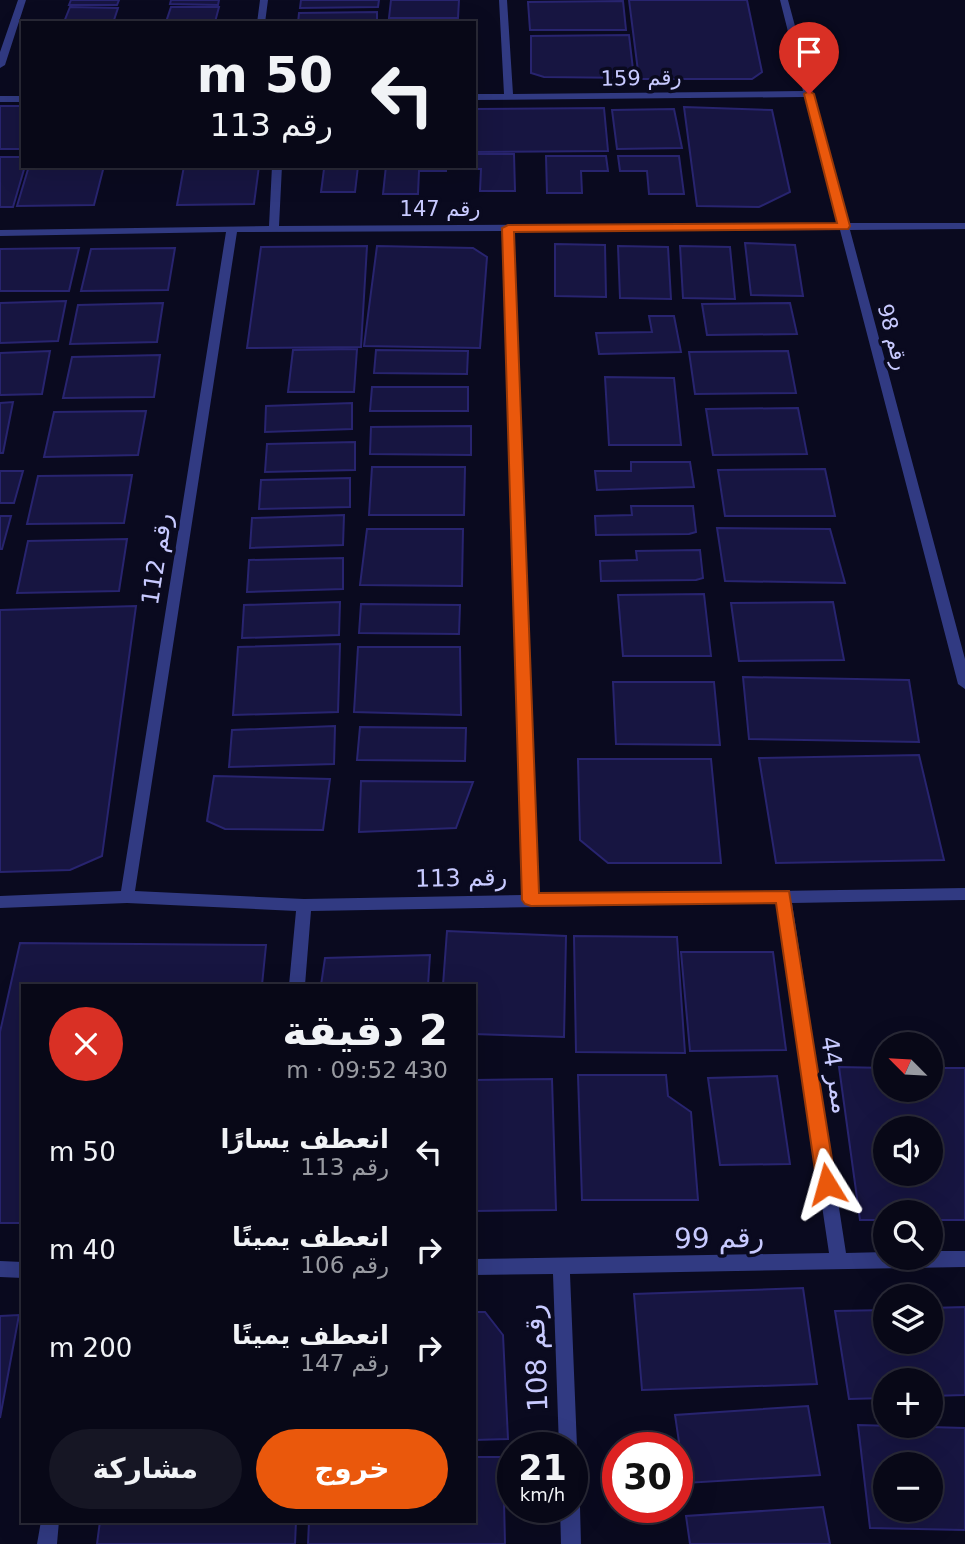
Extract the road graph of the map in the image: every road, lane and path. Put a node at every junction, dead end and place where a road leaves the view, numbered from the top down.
1 (22, 0) edge
2 (264, 0) edge
3 (503, 0) edge
4 (784, 0) edge
5 (261, 21) edge
6 (0, 65) edge
7 (809, 94) junction
8 (476, 97) edge
9 (509, 97) junction
10 (0, 99) edge
11 (21, 99) edge
12 (277, 168) edge
13 (844, 226) junction
14 (965, 226) edge
15 (508, 228) junction
16 (232, 229) junction
17 (274, 230) junction
18 (0, 233) edge
19 (965, 684) edge
20 (965, 894) edge
21 (783, 896) junction
22 (127, 897) junction
23 (531, 900) junction
24 (0, 902) edge
25 (304, 905) junction
26 (297, 984) edge
27 (965, 1259) edge
28 (839, 1262) junction
29 (476, 1267) edge
30 (561, 1267) junction
31 (0, 1269) edge
32 (21, 1270) edge
33 (567, 1432) edge
34 (50, 1523) edge
35 (570, 1523) edge
36 (47, 1544) edge
37 (571, 1544) edge

1 - 6 street
2 - 5 street
3 - 9 street
4 - 7 street, رقم 98
7 - 9 street, رقم 159
7 - 13 street, رقم 98
8 - 9 street, رقم 159
10 - 11 street
12 - 17 street
13 - 14 street, رقم 147
13 - 15 street, رقم 147
13 - 19 street, رقم 98
15 - 17 street, رقم 147
15 - 23 street
16 - 17 street, رقم 147
16 - 18 street, رقم 147
16 - 22 street, رقم 112
20 - 21 street, رقم 113
21 - 23 street, رقم 113
21 - 28 street, ممر 44
22 - 24 street, رقم 113
22 - 25 street, رقم 113
23 - 25 street, رقم 113
25 - 26 street
27 - 28 street, رقم 99
28 - 30 street, رقم 99
29 - 30 street, رقم 99
30 - 33 street, رقم 108
31 - 32 street
34 - 36 street
35 - 37 street

